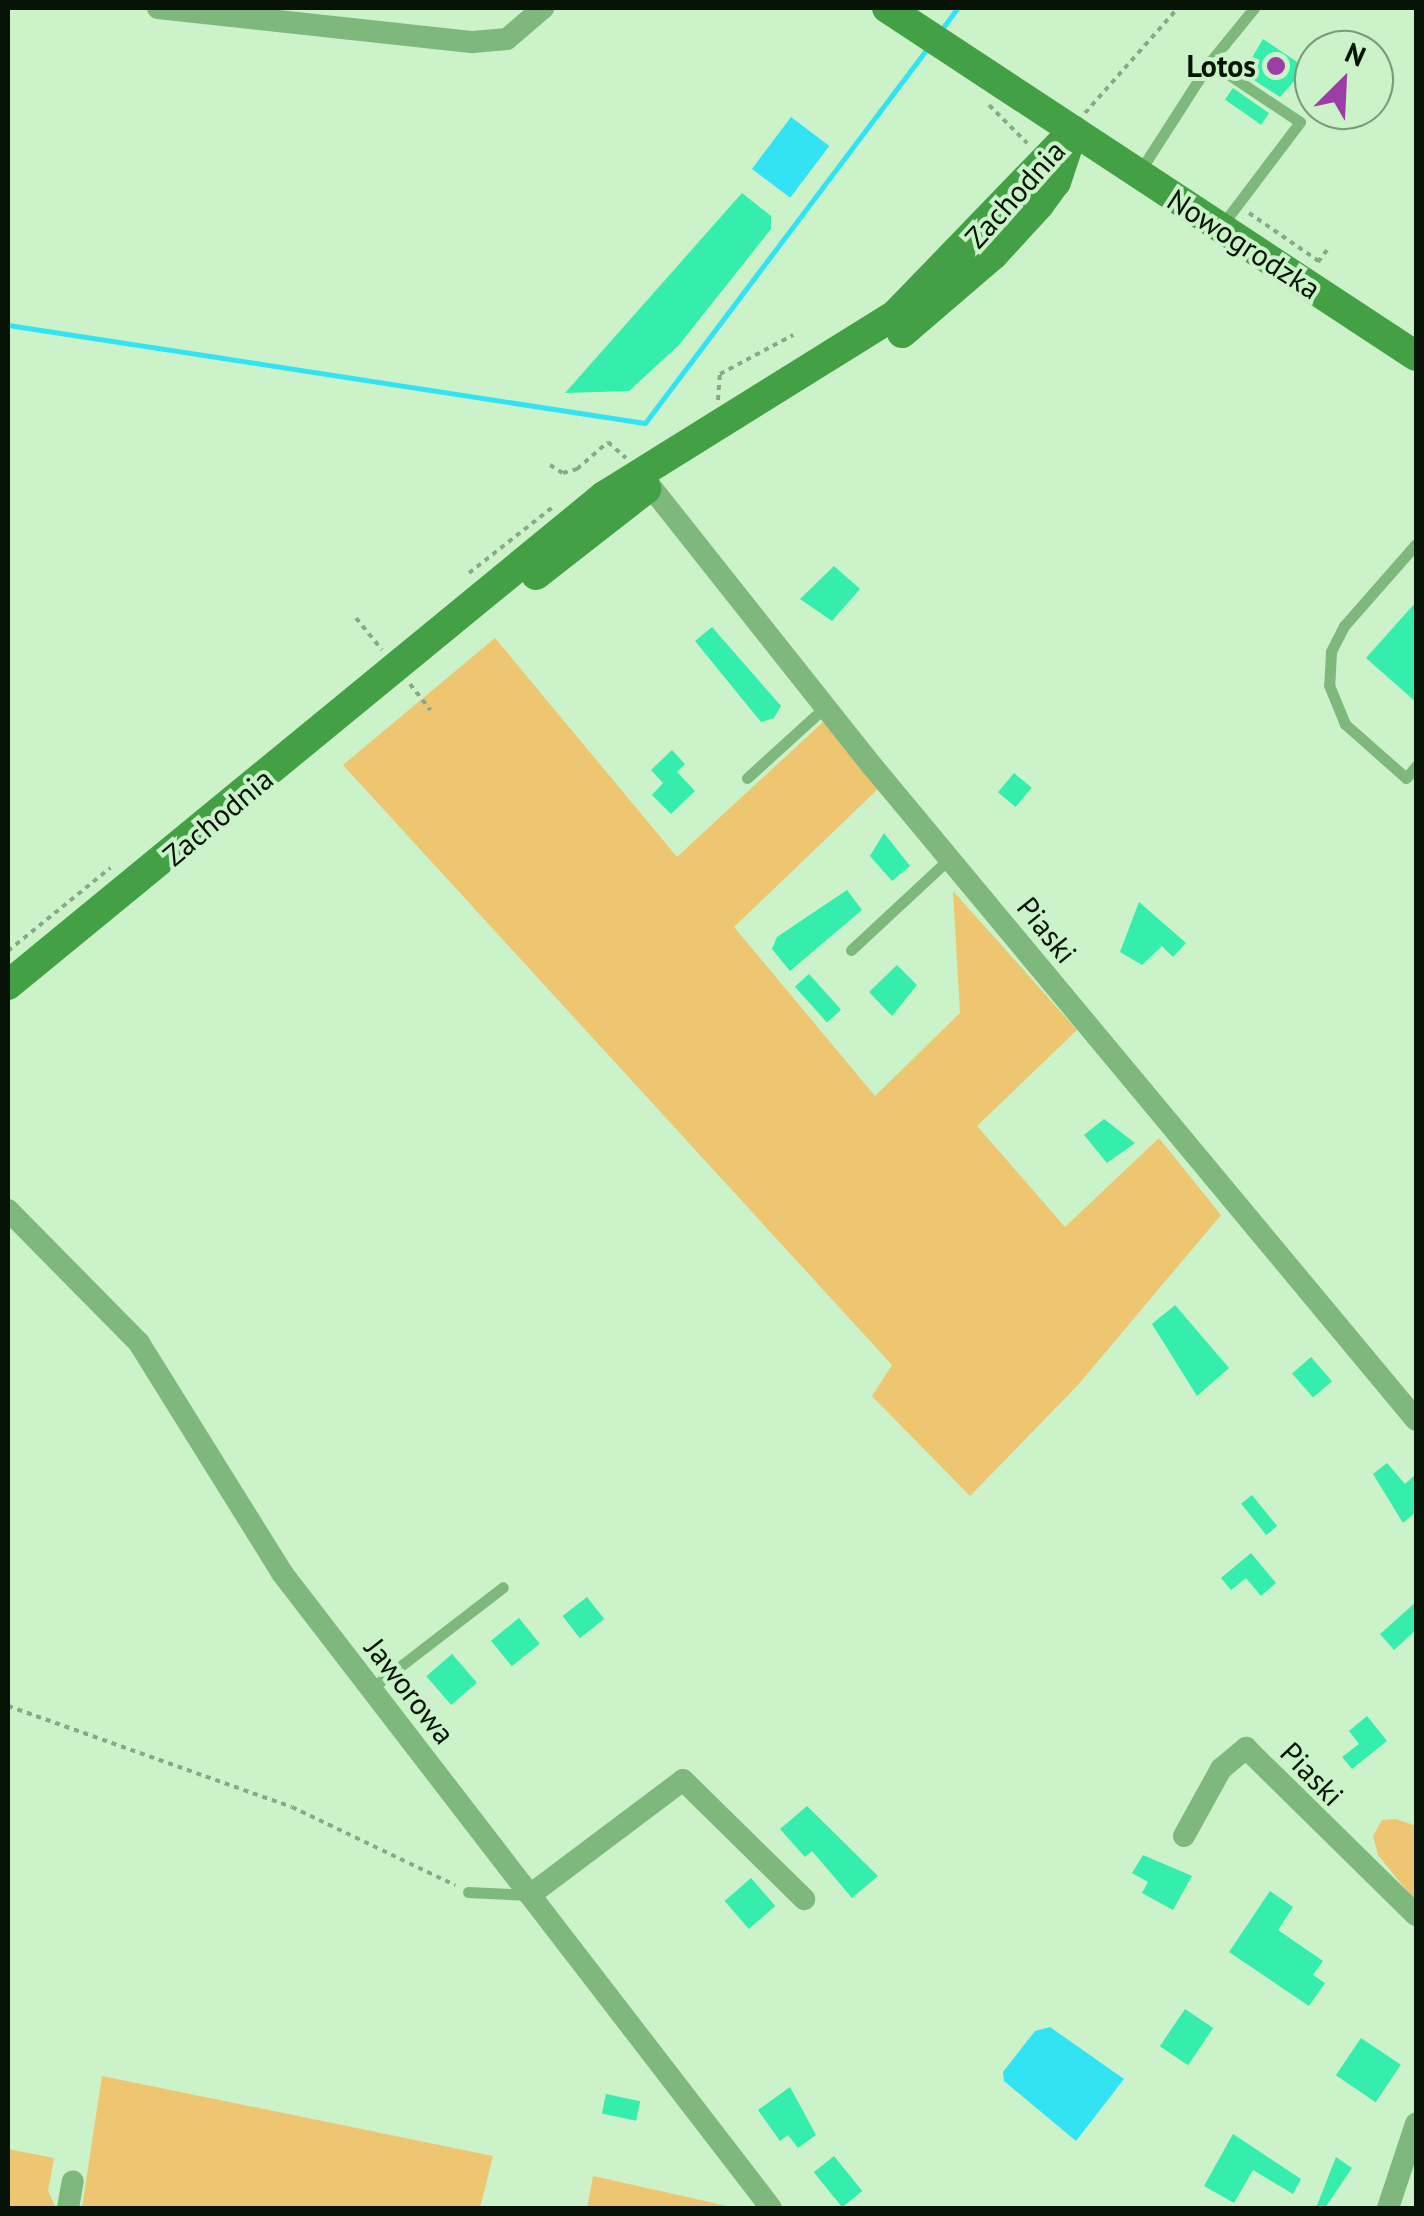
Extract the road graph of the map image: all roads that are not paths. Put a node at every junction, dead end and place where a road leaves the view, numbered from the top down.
1 (158, 8) edge
2 (543, 8) edge
3 (886, 8) edge
4 (1254, 8) edge
5 (1210, 62) junction
6 (991, 91) junction
7 (1073, 131) junction
8 (1033, 154) junction
9 (1133, 172) junction
10 (1056, 182) junction
11 (1220, 228) junction
12 (1416, 356) edge
13 (635, 466) junction
14 (1416, 544) edge
15 (825, 707) junction
16 (1416, 766) edge
17 (747, 778) dead end
18 (949, 858) junction
19 (851, 950) dead end
20 (38, 964) junction
21 (8, 986) edge
22 (8, 995) edge
23 (8, 1210) edge
24 (1416, 1420) edge
25 (503, 1588) dead end
26 (372, 1688) junction
27 (1184, 1836) dead end
28 (468, 1892) road end
29 (530, 1896) junction
30 (804, 1898) dead end
31 (1416, 1915) edge
32 (1416, 2124) edge
33 (73, 2180) dead end
34 (68, 2208) edge
35 (772, 2208) edge
36 (1388, 2208) edge

1 - 2 street
3 - 6 main road, Nowogrodzka
4 - 5 lane
5 - 9 lane
5 - 11 lane
6 - 7 main road, Nowogrodzka
6 - 8 main road
7 - 8 main road, Zachodnia
7 - 9 main road, Nowogrodzka
7 - 10 main road, Zachodnia
8 - 13 main road, Zachodnia
9 - 10 main road
9 - 11 main road, Nowogrodzka
10 - 13 main road, Zachodnia
11 - 12 main road, Nowogrodzka
13 - 15 street, Piaski
13 - 20 main road, Zachodnia
14 - 16 lane
15 - 17 lane
15 - 18 street, Piaski
18 - 19 lane
18 - 24 street, Piaski
20 - 21 main road, Zachodnia
20 - 22 main road, Zachodnia
23 - 26 street, Jaworowa
25 - 26 lane
26 - 29 street, Jaworowa
27 - 31 street, Piaski
28 - 29 lane
29 - 30 street
29 - 35 street, Jaworowa
32 - 36 street
33 - 34 street

